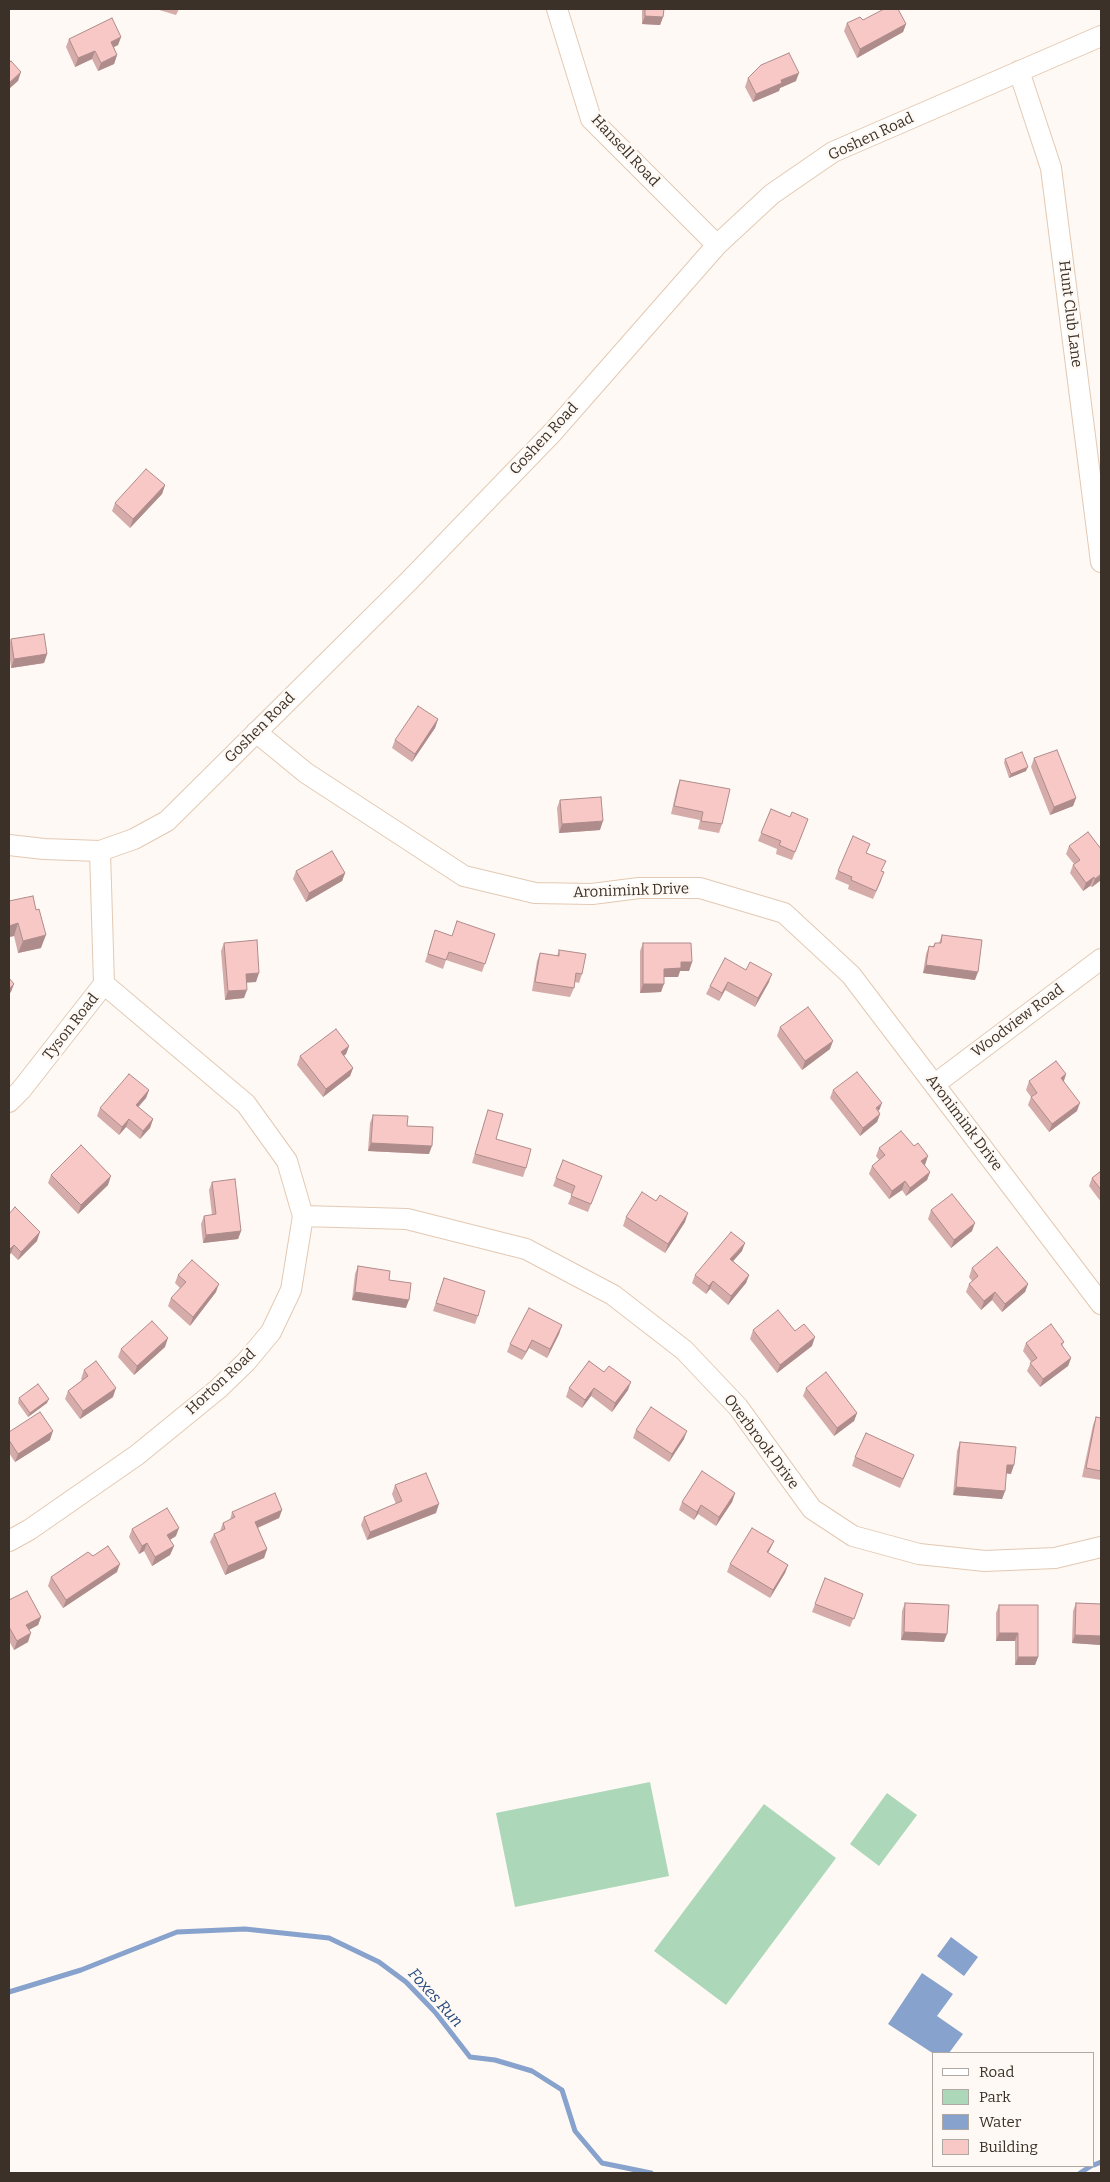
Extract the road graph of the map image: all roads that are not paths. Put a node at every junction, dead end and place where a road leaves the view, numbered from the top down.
1 (557, 9) edge
2 (1101, 36) edge
3 (1019, 71) junction
4 (717, 245) junction
5 (1101, 562) edge
6 (256, 732) junction
7 (9, 846) edge
8 (100, 851) junction
9 (1101, 959) edge
10 (104, 984) junction
11 (935, 1084) junction
12 (9, 1102) edge
13 (303, 1216) junction
14 (1101, 1304) edge
15 (9, 1541) edge
16 (1101, 1547) edge

1 - 4 street, Hansell Road
2 - 3 street, Goshen Road
3 - 4 street, Goshen Road
3 - 5 street, Hunt Club Lane
4 - 6 street, Goshen Road
6 - 8 street, Goshen Road
6 - 11 street, Aronimink Drive
7 - 8 street, Goshen Road
8 - 10 street, Tyson Road
9 - 11 street, Woodview Road
10 - 12 street, Tyson Road
10 - 13 street, Horton Road
11 - 14 street, Aronimink Drive
13 - 15 street, Horton Road
13 - 16 street, Overbrook Drive

